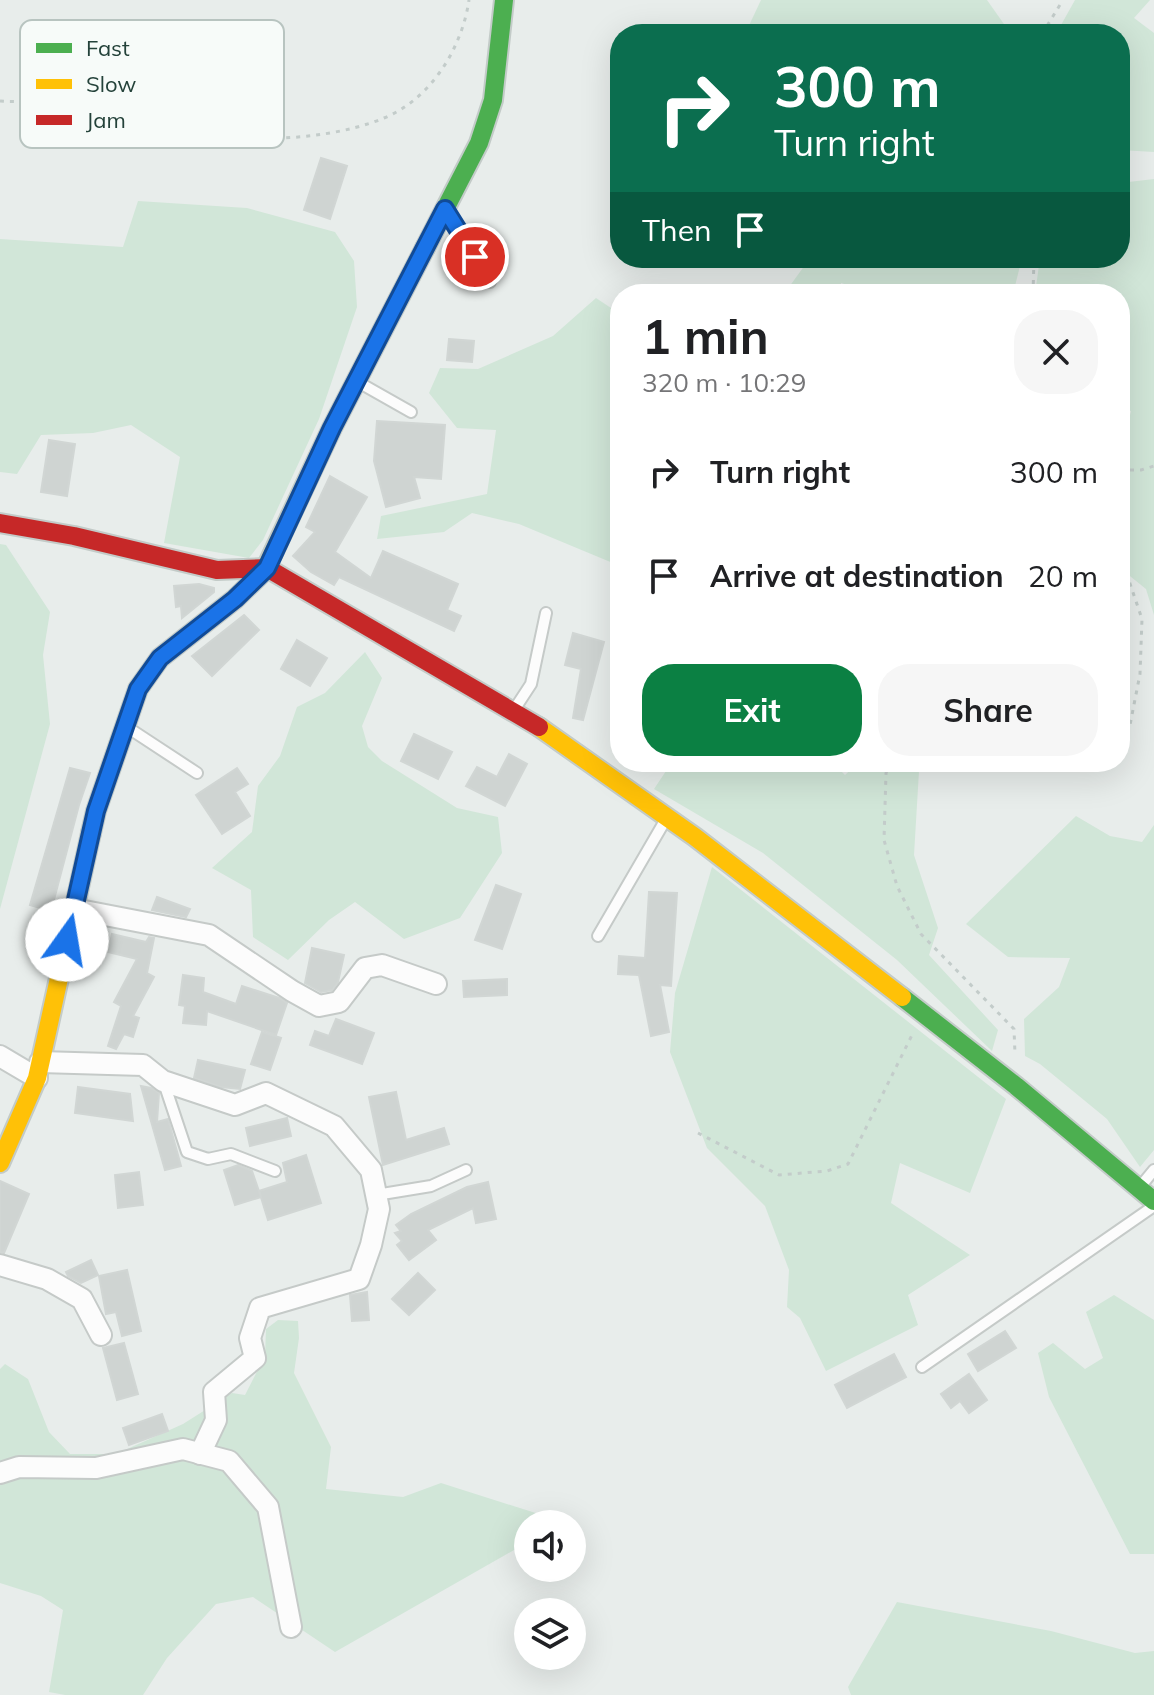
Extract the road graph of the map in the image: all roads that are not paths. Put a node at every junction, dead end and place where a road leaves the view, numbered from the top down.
1 (504, 0) edge
2 (445, 209) junction
3 (490, 282) dead end
4 (357, 381) junction
5 (411, 412) dead end
6 (0, 523) edge
7 (267, 568) junction
8 (546, 613) dead end
9 (513, 712) junction
10 (125, 725) junction
11 (197, 773) dead end
12 (667, 818) junction
13 (74, 909) junction
14 (598, 936) dead end
15 (436, 984) dead end
16 (0, 1056) edge
17 (38, 1070) junction
18 (163, 1081) junction
19 (0, 1163) edge
20 (466, 1170) dead end
21 (1154, 1170) edge
22 (275, 1171) dead end
23 (1139, 1188) junction
24 (376, 1195) junction
25 (1154, 1204) edge
26 (0, 1265) edge
27 (101, 1335) dead end
28 (922, 1367) dead end
29 (200, 1454) junction
30 (0, 1473) edge
31 (291, 1627) dead end

1 - 2 street
2 - 3 lane
2 - 4 street
4 - 5 lane
4 - 7 street
6 - 7 street
7 - 9 street
7 - 10 street
8 - 9 lane
9 - 12 street
10 - 11 lane
10 - 13 street
12 - 14 lane
12 - 23 street
13 - 15 street
13 - 17 street
16 - 17 street
17 - 18 street
17 - 19 street
18 - 22 lane
18 - 24 street
20 - 24 lane
21 - 23 lane
23 - 25 street
24 - 29 street
25 - 28 lane
26 - 27 street
29 - 30 street
29 - 31 street

